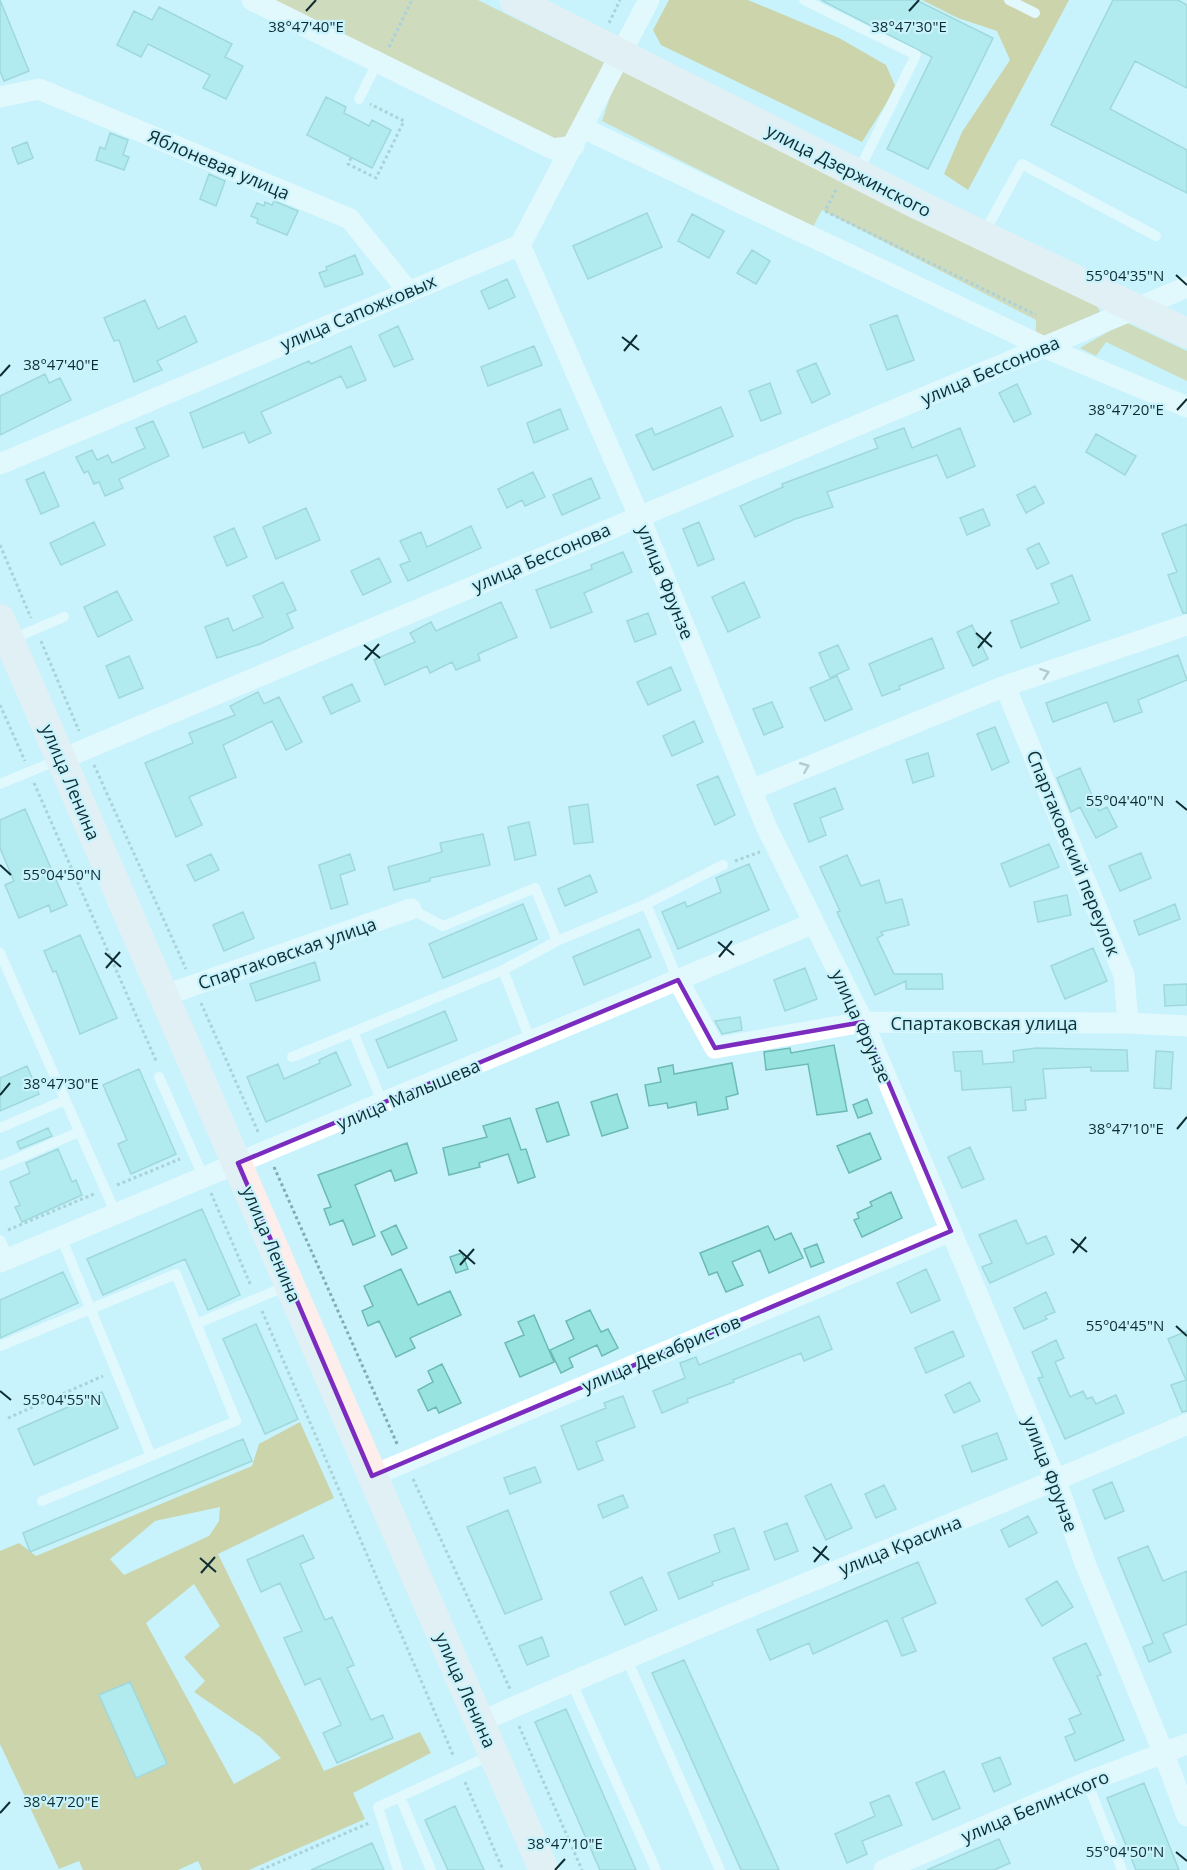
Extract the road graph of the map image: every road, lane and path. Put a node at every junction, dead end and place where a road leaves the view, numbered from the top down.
1 (252, 0) edge
2 (412, 0) edge
3 (514, 0) edge
4 (650, 0) edge
5 (804, 0) edge
6 (1009, 0) edge
7 (1035, 14) dead end
8 (621, 56) junction
9 (379, 64) junction
10 (0, 97) edge
11 (359, 99) joint
12 (579, 137) junction
13 (351, 158) dead end
14 (849, 177) junction
15 (983, 236) junction
16 (1156, 236) dead end
17 (520, 244) junction
18 (1187, 287) edge
19 (408, 291) junction
20 (1135, 307) junction
21 (1036, 315) dead end
22 (1187, 333) edge
23 (1046, 348) junction
24 (1187, 407) edge
25 (0, 464) edge
26 (639, 516) junction
27 (0, 545) edge
28 (64, 617) dead end
29 (1187, 625) edge
30 (15, 629) edge
31 (1005, 686) junction
32 (0, 705) edge
33 (74, 754) junction
34 (29, 771) junction
35 (0, 784) edge
36 (751, 789) junction
37 (776, 847) junction
38 (723, 865) joint
39 (646, 904) junction
40 (411, 909) joint
41 (814, 923) junction
42 (558, 941) junction
43 (0, 953) edge
44 (502, 970) junction
45 (678, 980) junction
46 (193, 986) junction
47 (162, 996) junction
48 (862, 1022) junction
49 (1128, 1023) junction
50 (1187, 1026) edge
51 (352, 1032) junction
52 (532, 1042) junction
53 (292, 1057) dead end
54 (159, 1077) joint
55 (65, 1100) junction
56 (382, 1104) junction
57 (256, 1127) junction
58 (0, 1128) edge
59 (79, 1132) junction
60 (232, 1152) junction
61 (267, 1152) junction
62 (193, 1153) junction
63 (0, 1166) edge
64 (204, 1178) junction
65 (104, 1190) junction
66 (116, 1214) junction
67 (951, 1231) junction
68 (0, 1233) edge
69 (61, 1237) junction
70 (3, 1253) edge
71 (289, 1285) junction
72 (256, 1299) junction
73 (90, 1308) junction
74 (196, 1324) junction
75 (0, 1346) edge
76 (116, 1371) junction
77 (8, 1418) dead end
78 (1187, 1424) edge
79 (151, 1456) junction
80 (405, 1462) junction
81 (372, 1476) junction
82 (1056, 1481) junction
83 (42, 1501) dead end
84 (626, 1657) junction
85 (571, 1681) junction
86 (511, 1708) junction
87 (480, 1722) junction
88 (1187, 1744) edge
89 (494, 1754) junction
90 (1164, 1754) junction
91 (460, 1769) junction
92 (1087, 1782) junction
93 (400, 1797) junction
94 (1187, 1816) edge
95 (381, 1818) junction
96 (261, 1870) edge
97 (398, 1870) edge
98 (431, 1870) edge
99 (503, 1870) edge
100 (544, 1870) edge
101 (582, 1870) edge
102 (656, 1870) edge
103 (720, 1870) edge
104 (884, 1870) edge
105 (1122, 1870) edge

1 - 9 street
2 - 9 path
3 - 8 main road, улица Дзержинского
4 - 8 street
5 - 14 lane
6 - 7 lane
8 - 12 street
8 - 14 main road, улица Дзержинского
9 - 11 lane
9 - 12 street
10 - 19 street, Яблоневая улица
11 - 13 path
12 - 17 street
12 - 23 street
14 - 15 main road, улица Дзержинского
14 - 21 path
15 - 16 lane
15 - 20 main road, улица Дзержинского
17 - 19 street, улица Сапожковых
17 - 26 street, улица Фрунзе
18 - 20 street, улица Бессонова
19 - 25 street, улица Сапожковых
20 - 22 main road, улица Дзержинского
20 - 23 street, улица Бессонова
23 - 24 street
23 - 26 street, улица Бессонова
26 - 33 street, улица Бессонова
26 - 36 street, улица Фрунзе
27 - 30 path
28 - 30 lane
31 -> 29 street
30 - 33 main road, улица Ленина
30 - 33 path
36 -> 31 street
31 - 49 street, Спартаковский переулок
32 - 34 path
33 - 34 lane
33 - 46 path
33 - 47 main road, улица Ленина
34 - 35 lane
34 - 54 path
36 - 37 street, улица Фрунзе
37 - 38 path
37 - 41 street, улица Фрунзе
38 - 39 lane
39 - 42 lane
39 - 45 lane
40 - 42 lane
40 - 46 street, Спартаковская улица
41 - 45 street, улица Малышева
41 - 48 street, улица Фрунзе
42 - 44 lane
43 - 55 lane
44 - 51 lane
44 - 52 lane
45 - 48 street, Спартаковская улица
45 - 52 street, улица Малышева
46 - 47 street, Спартаковская улица
46 - 57 path
47 - 60 main road, улица Ленина
48 - 49 street, Спартаковская улица
48 - 67 street, улица Фрунзе
49 - 50 street, Спартаковская улица
51 - 53 lane
51 - 56 lane
52 - 56 street, улица Малышева
54 - 62 lane
55 - 58 lane
55 - 59 lane
56 - 61 street, улица Малышева
57 - 60 path
57 - 61 path
59 - 63 lane
59 - 65 lane
60 - 61 street, улица Малышева
60 - 64 street, улица Малышева
60 - 71 main road, улица Ленина
61 - 80 path
62 - 64 lane
62 - 65 path
64 - 66 street, улица Малышева
64 - 72 path
65 - 66 lane
65 - 68 path
66 - 69 street, улица Малышева
67 - 80 street, улица Декабристов
67 - 82 street, улица Фрунзе
69 - 70 street, улица Малышева
69 - 73 lane
71 - 72 lane
71 - 81 main road, улица Ленина
72 - 74 lane
72 - 91 path
73 - 74 lane
73 - 75 lane
73 - 76 lane
74 - 79 lane
76 - 77 path
76 - 79 lane
78 - 82 street, улица Красина
79 - 83 lane
80 - 81 street, улица Декабристов
80 - 86 path
81 - 87 main road, улица Ленина
82 - 84 street, улица Красина
82 - 90 street, улица Фрунзе
84 - 85 street, улица Красина
84 - 103 lane
85 - 86 street, улица Красина
85 - 102 lane
86 - 87 street, улица Красина
86 - 101 path
87 - 89 main road, улица Ленина
88 - 90 street, улица Белинского
89 - 91 lane
89 - 100 main road, улица Ленина
90 - 92 street, улица Белинского
90 - 94 street, улица Фрунзе
91 - 93 lane
91 - 99 path
92 - 104 street, улица Белинского
92 - 105 lane
93 - 95 lane
93 - 98 lane
95 - 96 path
95 - 97 lane

